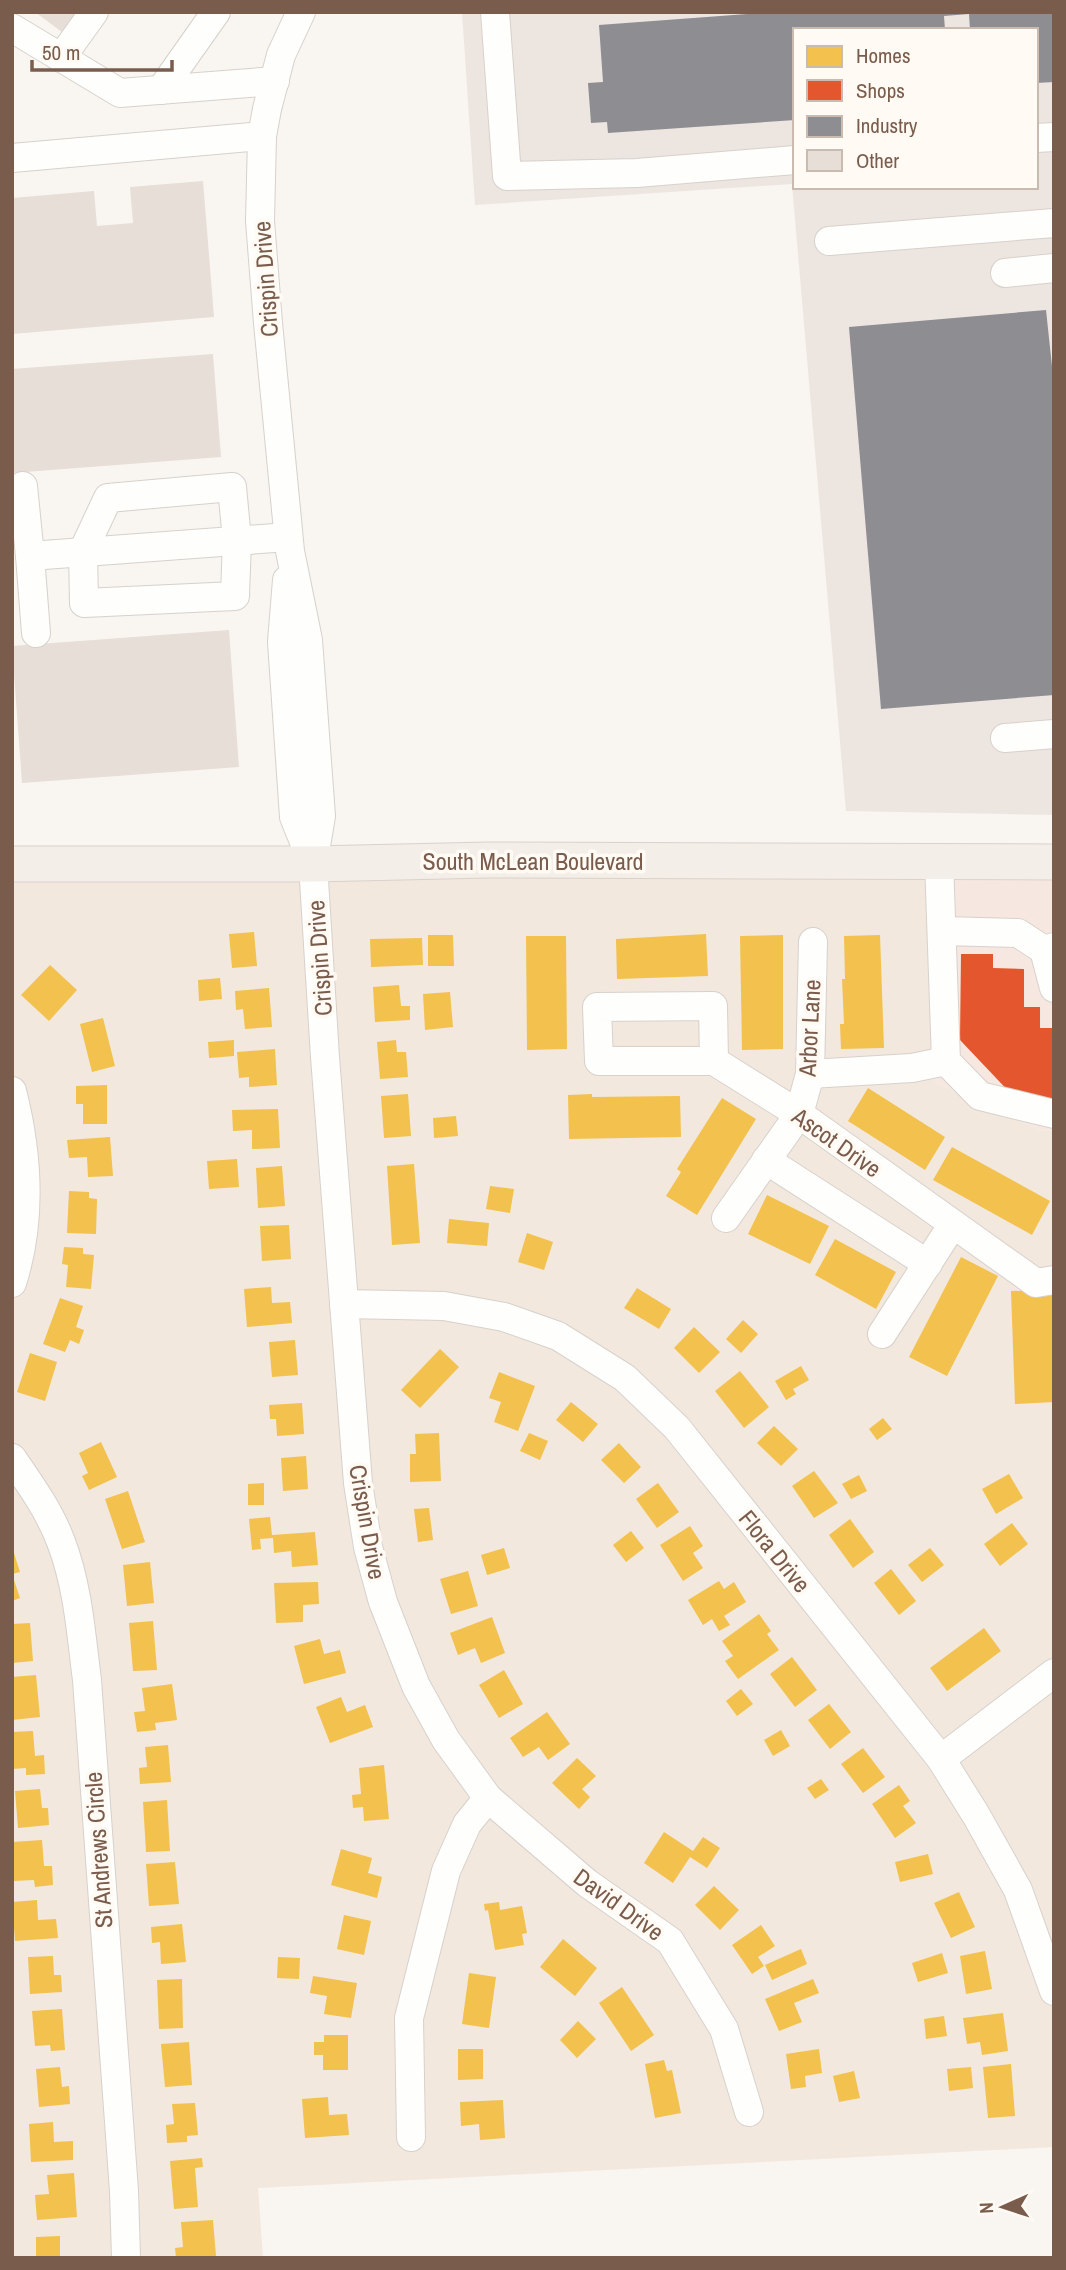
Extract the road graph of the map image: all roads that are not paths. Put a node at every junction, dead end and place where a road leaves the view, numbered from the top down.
1 (94, 12) edge
2 (216, 12) edge
3 (301, 12) edge
4 (495, 12) edge
5 (12, 28) edge
6 (61, 58) junction
7 (275, 80) junction
8 (161, 90) junction
9 (262, 135) junction
10 (12, 158) edge
11 (793, 160) edge
12 (1054, 223) edge
13 (829, 241) dead end
14 (1054, 268) edge
15 (1004, 273) dead end
16 (23, 486) dead end
17 (237, 540) junction
18 (289, 544) junction
19 (83, 551) junction
20 (30, 556) junction
21 (36, 633) dead end
22 (1054, 734) edge
23 (1006, 738) dead end
24 (939, 861) junction
25 (1054, 862) edge
26 (12, 864) edge
27 (313, 864) junction
28 (942, 931) junction
29 (813, 942) dead end
30 (1049, 948) edge
31 (1054, 988) edge
32 (714, 1061) junction
33 (946, 1061) junction
34 (810, 1074) junction
35 (12, 1091) edge
36 (799, 1114) junction
37 (1054, 1114) edge
38 (766, 1160) junction
39 (726, 1218) dead end
40 (953, 1224) junction
41 (928, 1264) junction
42 (1054, 1280) edge
43 (12, 1283) edge
44 (344, 1304) junction
45 (882, 1334) dead end
46 (12, 1458) edge
47 (1054, 1673) edge
48 (941, 1759) junction
49 (488, 1798) junction
50 (1054, 1991) edge
51 (749, 2112) dead end
52 (411, 2137) dead end
53 (126, 2258) edge

1 - 6 street
2 - 8 street
3 - 7 street, Crispin Drive
4 - 11 street
5 - 6 street
6 - 8 street
7 - 8 street
7 - 9 street, Crispin Drive
9 - 10 street
9 - 18 street, Crispin Drive
12 - 13 street
14 - 15 street
16 - 20 street
17 - 18 street
17 - 19 street
17 - 19 street
17 - 19 street
18 - 27 street, Crispin Drive
19 - 20 street
20 - 21 street
22 - 23 street
24 - 25 main road, South McLean Boulevard
24 - 27 main road, South McLean Boulevard
24 - 28 street
26 - 27 main road, South McLean Boulevard
27 - 44 street, Crispin Drive
28 - 30 street
28 - 33 street
29 - 34 street, Arbor Lane
30 - 31 street
32 - 32 street
32 - 36 street, Ascot Drive
33 - 34 street
33 - 37 street
34 - 36 street, Arbor Lane
35 - 43 street
36 - 38 street
36 - 40 street, Ascot Drive
38 - 39 street
38 - 41 street
40 - 41 street
40 - 42 street, Ascot Drive
41 - 45 street
44 - 48 street, Flora Drive
44 - 49 street, Crispin Drive
46 - 53 street, St Andrews Circle
47 - 48 street
48 - 50 street, Flora Drive
49 - 51 street, David Drive
49 - 52 street

